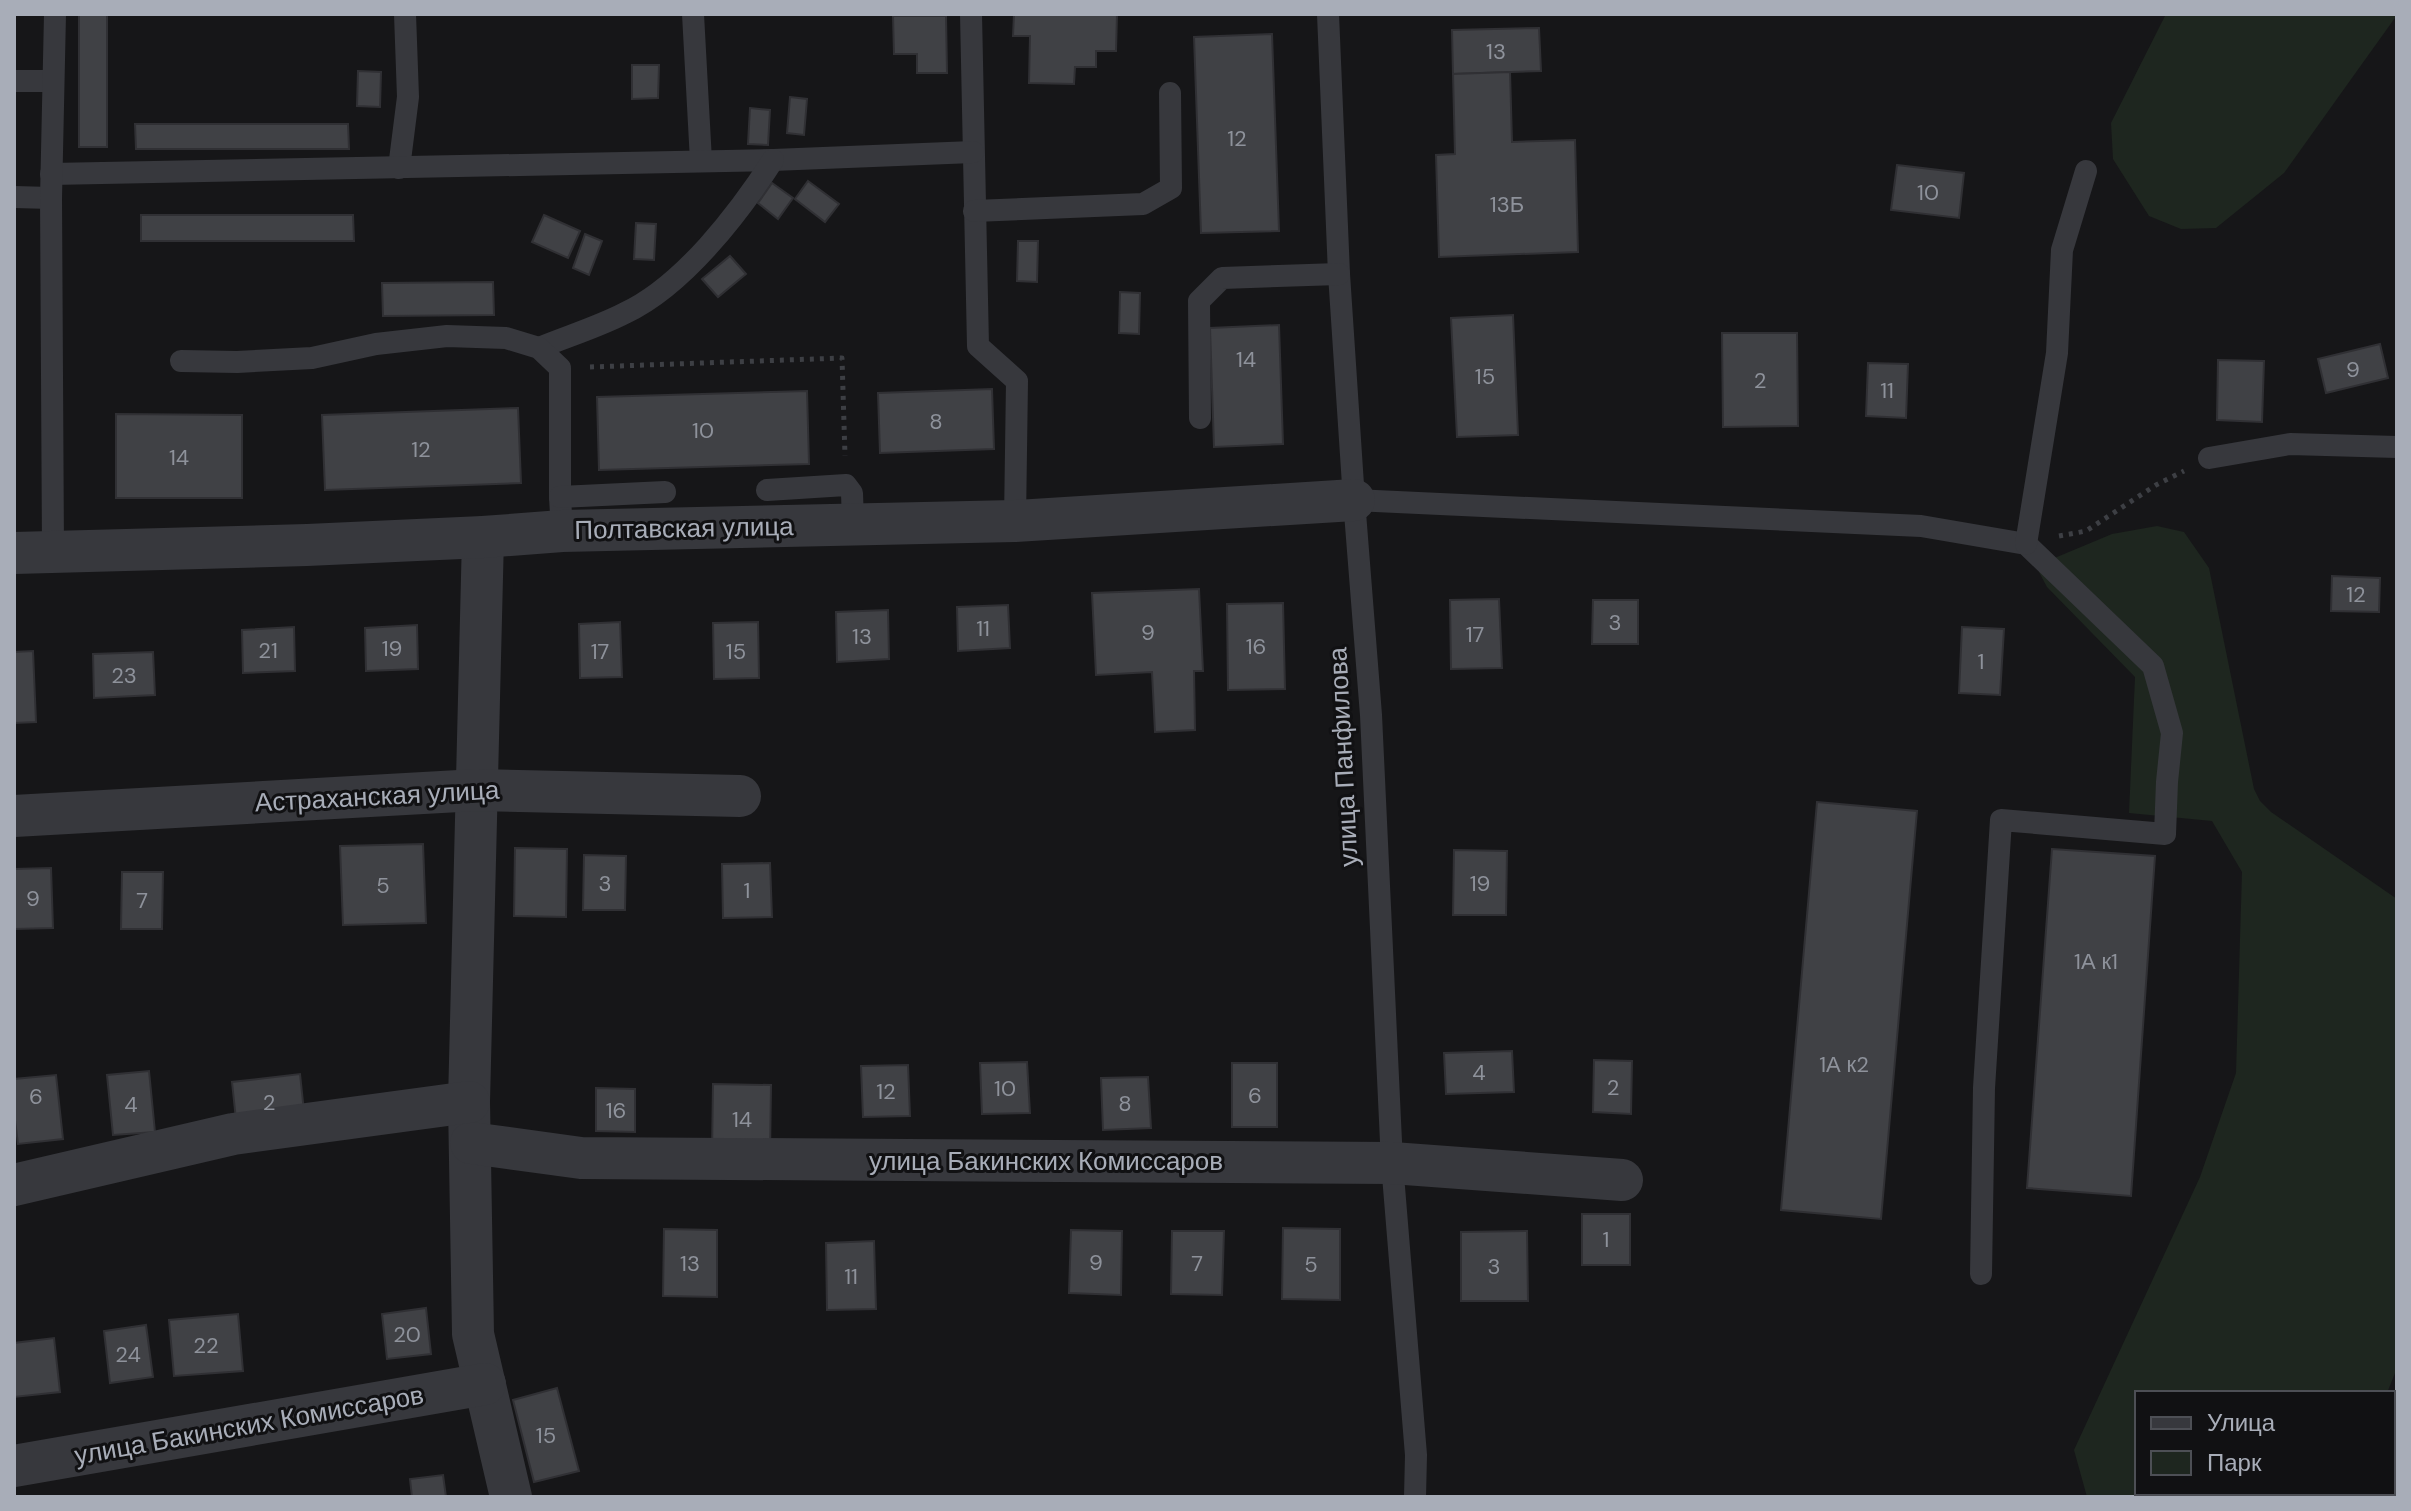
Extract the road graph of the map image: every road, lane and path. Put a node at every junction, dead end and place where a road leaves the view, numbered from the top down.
1 (55, 14) edge
2 (405, 14) edge
3 (693, 14) edge
4 (971, 14) edge
5 (1328, 14) edge
6 (14, 81) edge
7 (52, 81) junction
8 (1170, 93) dead end
9 (973, 152) junction
10 (773, 160) junction
11 (701, 161) junction
12 (399, 168) junction
13 (2086, 171) dead end
14 (51, 174) junction
15 (14, 197) edge
16 (51, 198) junction
17 (974, 211) junction
18 (1339, 274) junction
19 (539, 348) junction
20 (181, 361) dead end
21 (560, 368) junction
22 (1200, 418) dead end
23 (2397, 447) edge
24 (2209, 458) joint
25 (767, 490) dead end
26 (665, 492) dead end
27 (1354, 500) junction
28 (849, 504) junction
29 (561, 514) junction
30 (1015, 521) junction
31 (483, 537) junction
32 (2026, 544) junction
33 (34, 552) edge
34 (477, 790) junction
35 (740, 796) dead end
36 (14, 816) edge
37 (469, 1102) junction
38 (471, 1143) junction
39 (1392, 1163) junction
40 (1622, 1180) dead end
41 (14, 1185) edge
42 (1981, 1274) dead end
43 (485, 1384) junction
44 (14, 1466) edge
45 (511, 1497) edge
46 (1415, 1497) edge

1 - 7 lane
2 - 12 lane
3 - 11 lane
4 - 9 lane
5 - 18 lane, улица Панфилова
6 - 7 lane
7 - 14 lane
8 - 17 lane
9 - 10 lane
9 - 17 lane
10 - 11 lane
10 - 19 lane
11 - 12 lane
12 - 14 lane
13 - 32 lane
14 - 16 lane
15 - 16 lane
16 - 33 lane
17 - 30 lane
18 - 22 lane
18 - 27 lane, улица Панфилова
19 - 20 lane
19 - 21 lane
21 - 28 path
21 - 29 lane
23 - 24 lane
24 - 32 path
25 - 28 lane
26 - 29 lane
27 - 30 street, Полтавская улица
27 - 32 lane
27 - 39 lane, улица Панфилова
28 - 29 street, Полтавская улица
28 - 30 street, Полтавская улица
29 - 31 street, Полтавская улица
31 - 33 street, Полтавская улица
31 - 34 street
32 - 42 lane
34 - 35 street, Астраханская улица
34 - 36 street, Астраханская улица
34 - 37 street
37 - 38 street
37 - 41 street
38 - 39 street, улица Бакинских Комиссаров
38 - 43 street
39 - 40 street, улица Бакинских Комиссаров
39 - 46 lane, улица Панфилова
43 - 44 street, улица Бакинских Комиссаров
43 - 45 street

